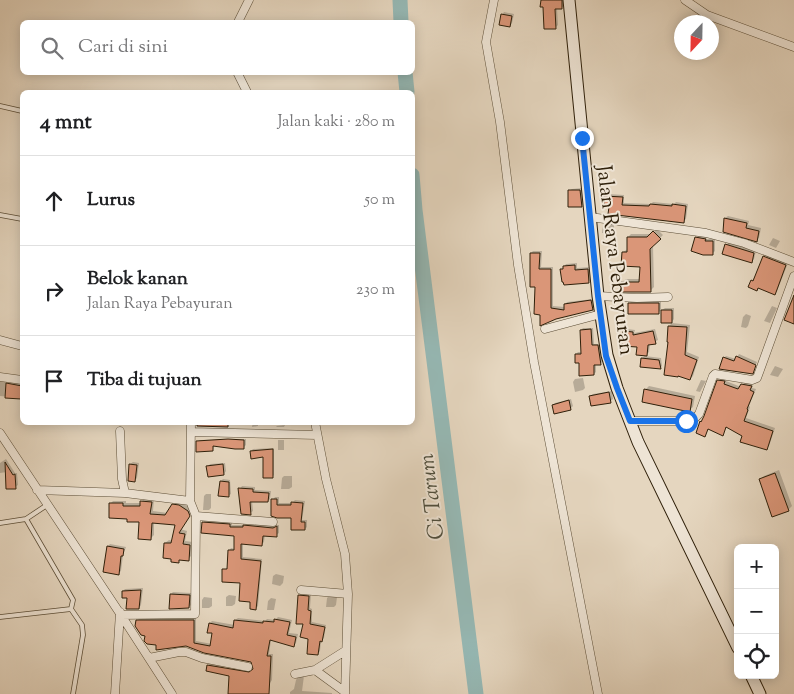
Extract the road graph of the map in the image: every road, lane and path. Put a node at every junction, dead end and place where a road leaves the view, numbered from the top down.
1 (248, 0) edge
2 (494, 0) edge
3 (569, 0) edge
4 (685, 0) edge
5 (239, 20) edge
6 (794, 47) edge
7 (239, 75) edge
8 (246, 90) edge
9 (0, 106) edge
10 (20, 111) edge
11 (0, 215) edge
12 (590, 217) junction
13 (20, 219) edge
14 (794, 262) edge
15 (794, 276) edge
16 (598, 296) junction
17 (668, 297) dead end
18 (601, 314) junction
19 (545, 329) dead end
20 (0, 340) edge
21 (20, 345) edge
22 (0, 377) edge
23 (20, 380) edge
24 (630, 421) junction
25 (191, 425) edge
26 (315, 425) edge
27 (120, 431) dead end
28 (191, 432) junction
29 (0, 433) edge
30 (317, 435) junction
31 (37, 490) junction
32 (124, 493) junction
33 (190, 501) junction
34 (47, 506) junction
35 (196, 516) junction
36 (26, 519) junction
37 (273, 522) dead end
38 (0, 523) edge
39 (301, 590) dead end
40 (348, 594) junction
41 (72, 610) junction
42 (120, 613) junction
43 (0, 617) edge
44 (734, 640) edge
45 (345, 651) junction
46 (149, 658) junction
47 (248, 667) dead end
48 (315, 670) junction
49 (295, 674) dead end
50 (753, 679) edge
51 (345, 693) edge
52 (73, 694) edge
53 (115, 694) edge
54 (172, 694) edge
55 (598, 694) edge
56 (760, 694) edge

1 - 5 street
2 - 55 street
3 - 12 main road, Jalan Raya Pebayuran
4 - 6 street
7 - 8 street
9 - 10 lane
11 - 13 lane
12 - 14 street
12 - 16 main road, Jalan Raya Pebayuran
15 - 24 street
16 - 17 street
16 - 18 main road, Jalan Raya Pebayuran
18 - 19 street
18 - 24 main road, Jalan Raya Pebayuran
20 - 21 street
22 - 23 street
24 - 44 main road, Jalan Raya Pebayuran
25 - 28 street
26 - 30 street
27 - 32 street
28 - 30 street
28 - 33 street
29 - 31 street
30 - 40 street
31 - 32 street
31 - 34 street
32 - 33 street
33 - 35 street
34 - 36 lane
34 - 42 street
35 - 37 street
35 - 42 street
36 - 38 lane
36 - 41 lane
39 - 40 street
40 - 45 street
41 - 43 lane
41 - 52 lane
42 - 46 street
42 - 53 street
45 - 48 street
45 - 51 street
46 - 47 street
46 - 54 street
48 - 49 street
48 - 51 street
50 - 56 main road

